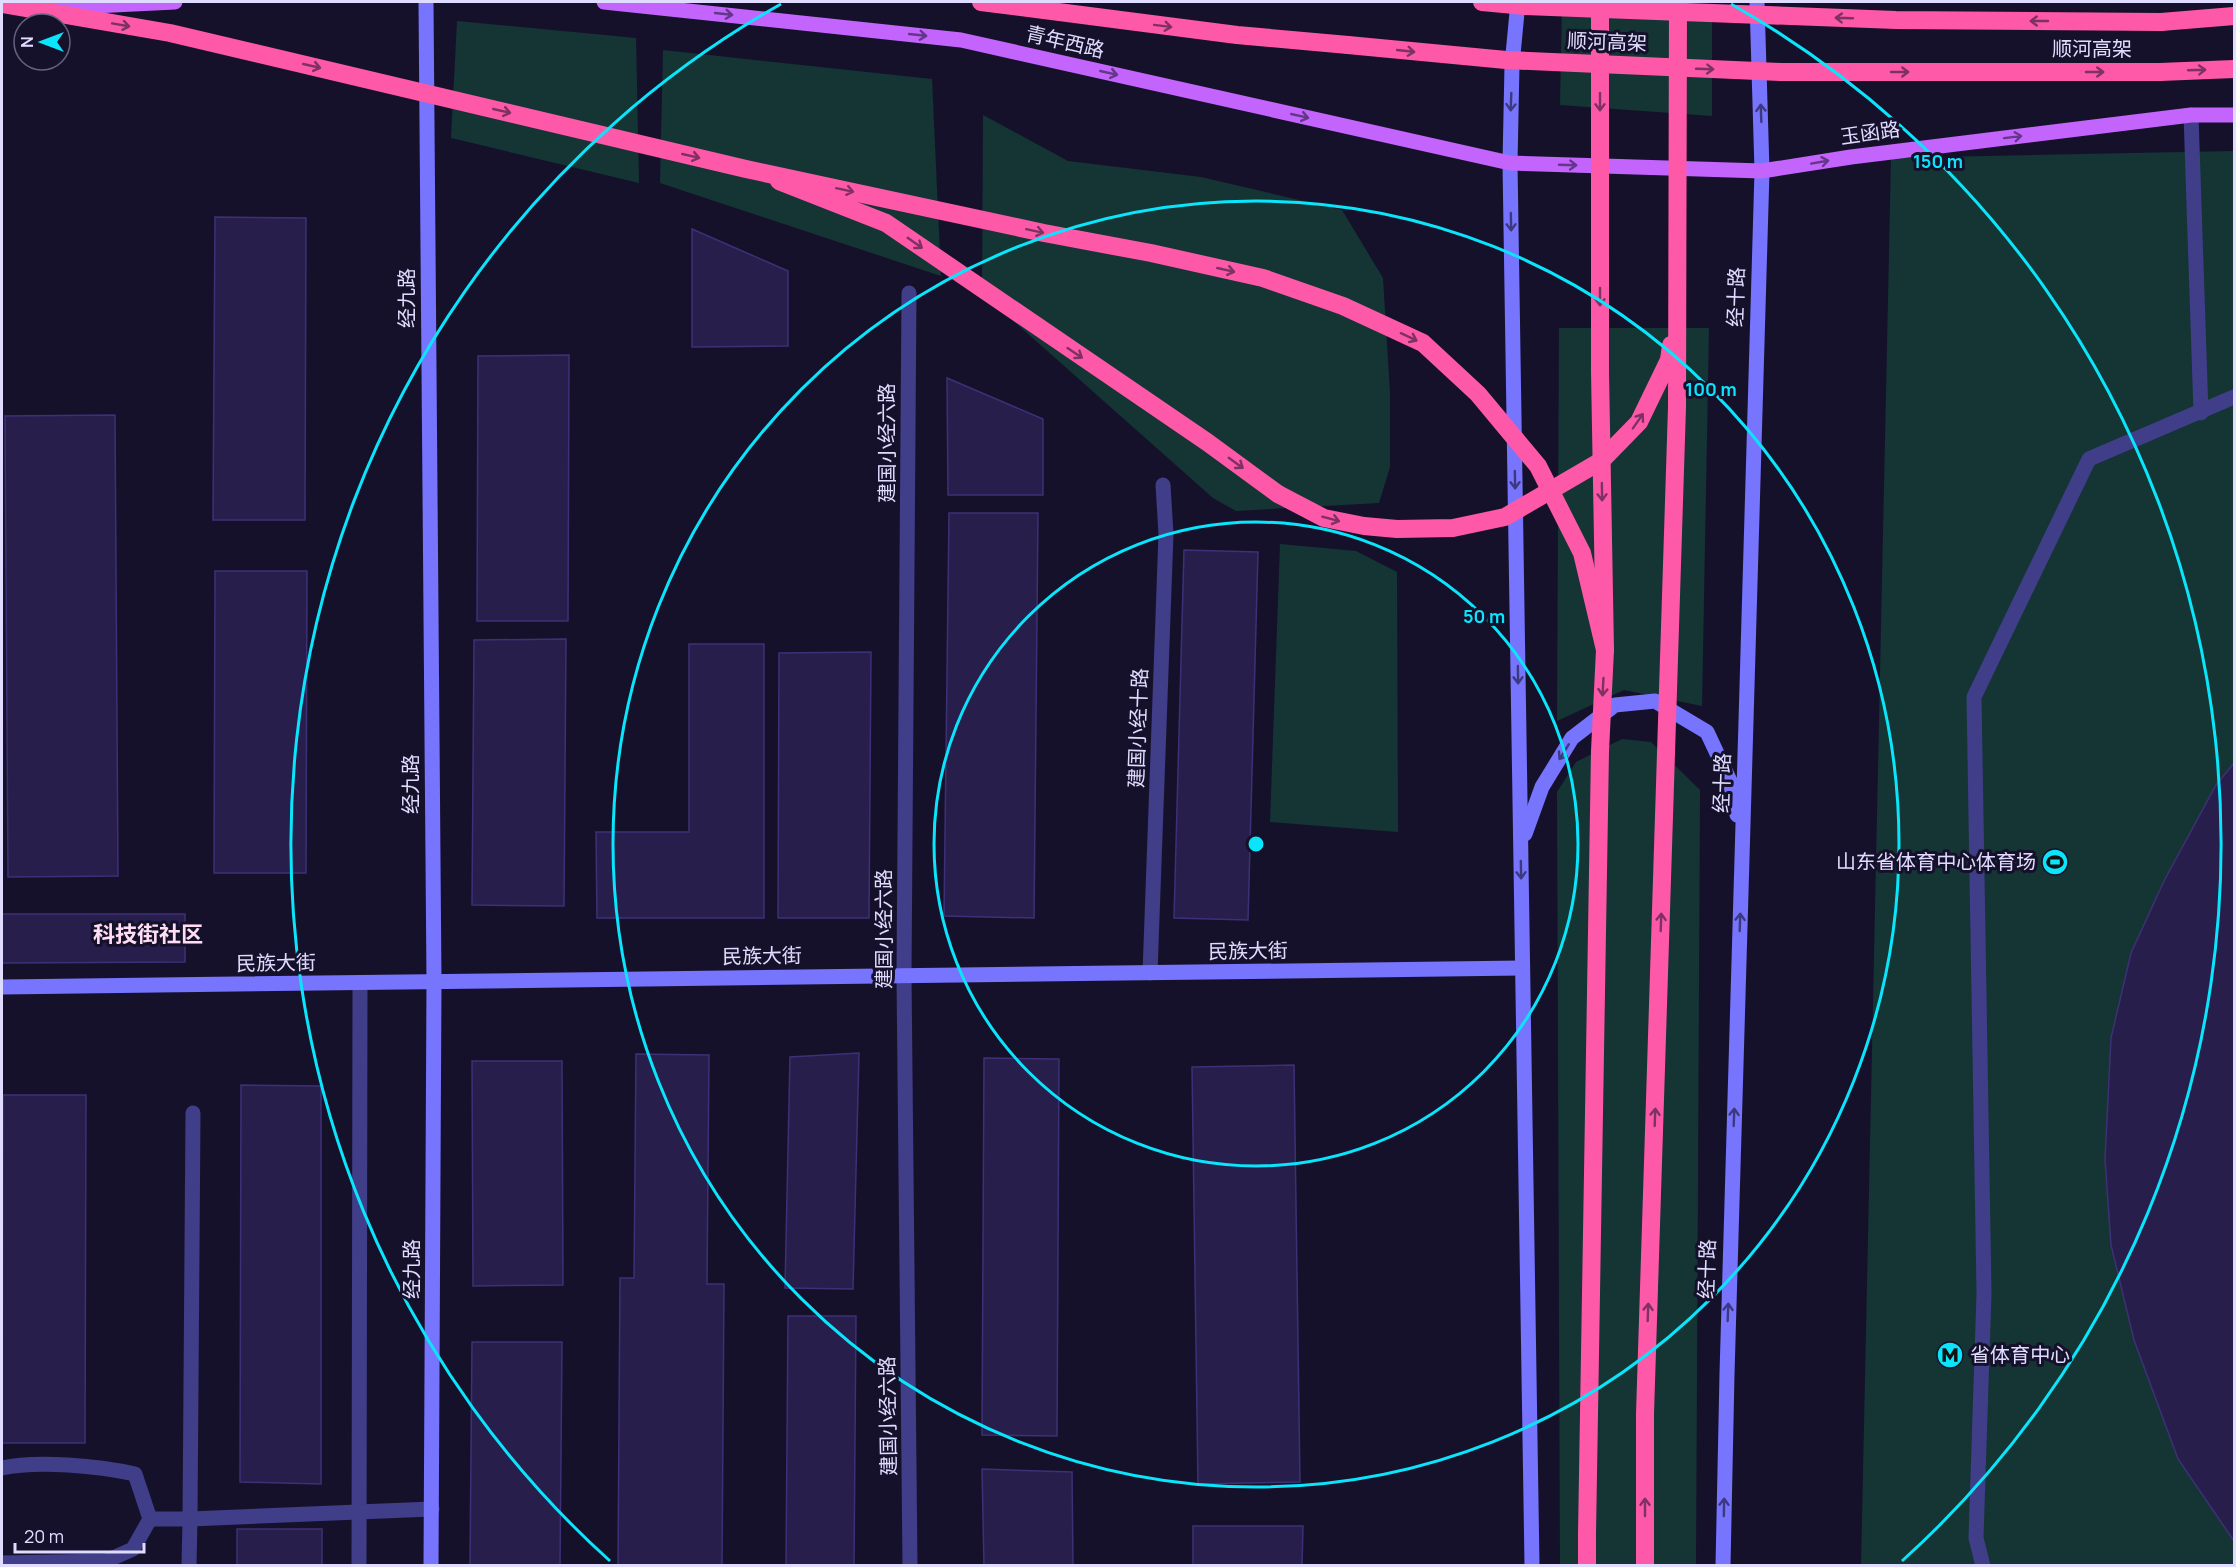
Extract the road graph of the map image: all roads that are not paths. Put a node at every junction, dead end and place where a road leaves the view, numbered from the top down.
1 (175, 2) edge
2 (426, 2) edge
3 (604, 2) edge
4 (981, 2) edge
5 (1482, 2) edge
6 (1518, 2) edge
7 (1600, 2) edge
8 (1678, 2) edge
9 (1757, 2) edge
10 (2, 4) edge
11 (2, 11) edge
12 (2235, 16) edge
13 (2235, 69) edge
14 (2191, 115) junction
15 (2235, 115) edge
16 (1510, 164) junction
17 (747, 169) junction
18 (1762, 171) junction
19 (909, 293) dead end
20 (1678, 295) junction
21 (2235, 397) edge
22 (2201, 413) junction
23 (1163, 485) dead end
24 (1605, 650) junction
25 (1521, 844) junction
26 (1742, 844) junction
27 (1522, 968) junction
28 (1150, 973) junction
29 (904, 975) junction
30 (434, 981) junction
31 (360, 983) junction
32 (2, 987) edge
33 (193, 1113) dead end
34 (2, 1468) edge
35 (432, 1509) junction
36 (360, 1512) junction
37 (150, 1519) junction
38 (190, 1519) junction
39 (2, 1563) edge
40 (189, 1566) edge
41 (359, 1566) edge
42 (431, 1566) edge
43 (910, 1566) edge
44 (1532, 1566) edge
45 (1587, 1566) edge
46 (1645, 1566) edge
47 (1724, 1566) edge
48 (1983, 1566) edge

1 - 11 main road
2 - 30 main road, 经九路
3 -> 16 main road, 青年西路
4 -> 13 highway, 顺河高架, bridge
12 -> 5 highway, 顺河高架, bridge
6 -> 16 main road
7 -> 24 highway, bridge
8 - 20 highway, bridge
18 -> 9 main road, 经十路
10 -> 17 highway, bridge
14 - 15 main road, 玉函路
18 -> 14 main road, 玉函路
14 - 22 street
16 -> 18 main road, 玉函路
16 -> 25 main road
17 -> 20 highway, bridge
17 -> 24 highway, bridge
18 - 26 main road, 经十路
19 - 29 street, 建国小经六路
46 -> 20 highway, bridge
21 - 22 street
22 - 48 street
23 - 28 street, 建国小经十路
24 -> 45 highway, bridge
26 -> 25 main road
25 -> 27 main road
47 -> 26 main road, 经十路
27 - 28 main road, 民族大街
27 - 44 main road
28 - 29 main road, 民族大街
29 - 30 main road, 民族大街
29 - 43 street, 建国小经六路
30 - 31 main road, 民族大街
30 - 35 main road, 经九路
31 - 32 main road, 民族大街
31 - 36 street
33 - 38 street
34 - 37 street
35 - 36 street
35 - 42 main road, 经九路
36 - 38 street
36 - 41 street
37 - 38 street
37 - 39 street
38 - 40 street

